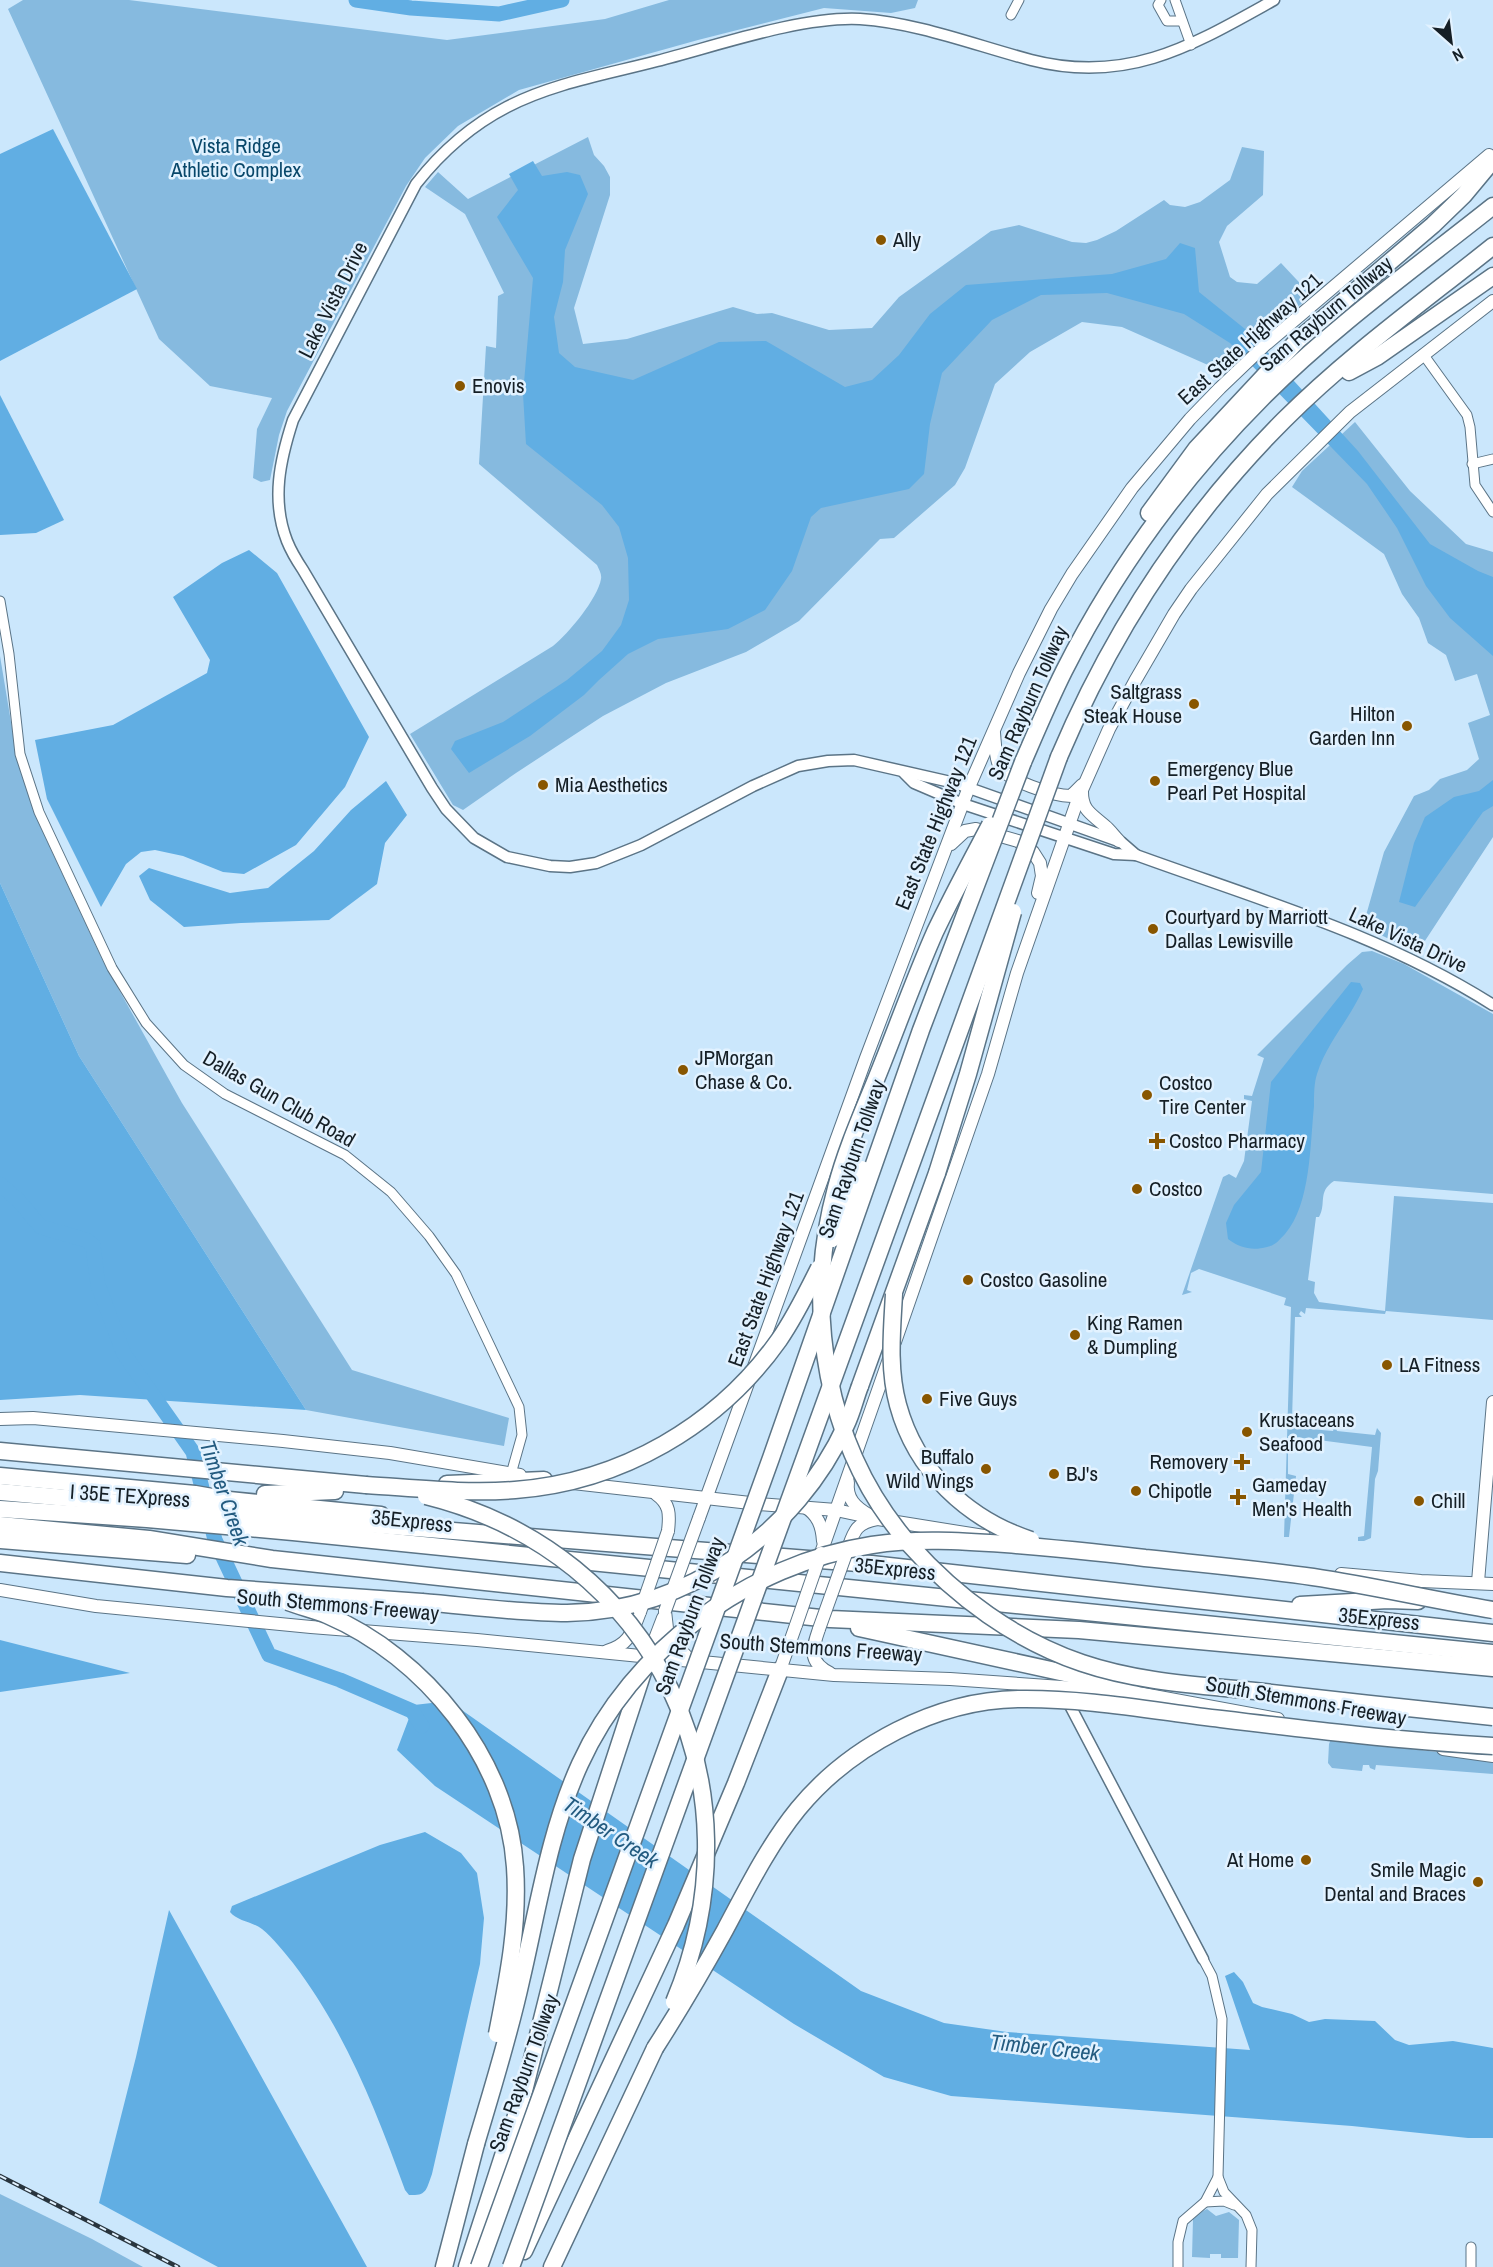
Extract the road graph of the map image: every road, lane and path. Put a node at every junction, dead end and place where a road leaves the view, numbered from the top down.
1 (1019, 0) edge
2 (1161, 0) edge
3 (1175, 0) edge
4 (1274, 0) edge
5 (1011, 15) dead end
6 (1182, 21) junction
7 (1191, 45) junction
8 (1493, 152) edge
9 (1493, 160) edge
10 (1493, 206) edge
11 (1493, 246) edge
12 (1493, 276) edge
13 (1493, 301) edge
14 (1423, 354) junction
15 (1289, 361) junction
16 (1317, 390) junction
17 (1493, 459) edge
18 (1472, 464) junction
19 (1493, 512) edge
20 (0, 601) edge
21 (994, 731) junction
22 (1025, 757) junction
23 (1057, 762) junction
24 (904, 773) junction
25 (1084, 784) junction
26 (969, 787) junction
27 (963, 804) junction
28 (1070, 824) junction
29 (1065, 837) junction
30 (1119, 841) junction
31 (946, 851) junction
32 (1136, 855) junction
33 (1018, 969) junction
34 (1493, 1005) edge
35 (921, 1030) junction
36 (894, 1294) junction
37 (1493, 1402) edge
38 (0, 1419) edge
39 (1491, 1440) edge
40 (0, 1451) edge
41 (510, 1474) junction
42 (849, 1474) junction
43 (0, 1476) edge
44 (557, 1480) junction
45 (366, 1485) junction
46 (0, 1492) edge
47 (656, 1494) junction
48 (706, 1498) junction
49 (805, 1507) junction
50 (0, 1509) edge
51 (836, 1510) junction
52 (146, 1512) junction
53 (289, 1512) junction
54 (878, 1519) junction
55 (0, 1525) edge
56 (0, 1540) edge
57 (151, 1546) junction
58 (823, 1547) junction
59 (1052, 1547) junction
60 (0, 1563) edge
61 (1478, 1582) junction
62 (1493, 1584) edge
63 (227, 1588) junction
64 (0, 1590) edge
65 (1493, 1604) edge
66 (1251, 1607) junction
67 (1493, 1610) edge
68 (665, 1611) junction
69 (825, 1624) junction
70 (1493, 1633) edge
71 (603, 1652) junction
72 (1493, 1653) edge
73 (648, 1657) junction
74 (691, 1661) junction
75 (1493, 1668) edge
76 (780, 1670) junction
77 (834, 1675) junction
78 (1061, 1687) junction
79 (1132, 1692) junction
80 (1493, 1717) edge
81 (1493, 1746) edge
82 (1493, 1756) edge
83 (1203, 1959) joint
84 (655, 2048) junction
85 (476, 2144) junction
86 (1218, 2178) junction
87 (1204, 2202) junction
88 (1237, 2206) junction
89 (1471, 2247) dead end
90 (444, 2267) edge
91 (467, 2267) edge
92 (479, 2267) edge
93 (511, 2267) edge
94 (516, 2267) edge
95 (552, 2267) edge
96 (1178, 2267) edge
97 (1251, 2267) edge
98 (1471, 2267) edge

1 - 5 street
2 - 6 street
3 - 6 street
4 - 7 street, Lake Vista Drive
6 - 7 street
7 - 24 street, Lake Vista Drive
8 - 21 main road, East State Highway 121
9 - 15 highway
10 - 15 highway, Sam Rayburn Tollway
11 - 16 highway
12 - 16 highway
13 - 14 main road
14 - 18 street
14 - 25 main road
15 - 22 highway, Sam Rayburn Tollway
16 - 23 highway
17 - 18 street
18 - 19 street
20 - 41 street, Dallas Gun Club Road
21 - 25 main road
21 - 26 main road, East State Highway 121
22 - 35 highway, Sam Rayburn Tollway, bridge
22 - 80 highway, bridge
23 - 36 highway, bridge
23 - 93 highway, bridge
24 - 26 street, Lake Vista Drive
24 - 27 street, Lake Vista Drive
25 - 28 main road
25 - 30 main road
26 - 27 main road, East State Highway 121
26 - 28 street, Lake Vista Drive
27 - 29 street, Lake Vista Drive
27 - 31 main road, East State Highway 121
28 - 29 main road
28 - 30 street, Lake Vista Drive
29 - 32 street, Lake Vista Drive
29 - 33 main road
30 - 32 street, Lake Vista Drive
31 - 33 main road
31 - 48 main road, East State Highway 121
32 - 34 street, Lake Vista Drive
33 - 42 main road
35 - 45 highway, bridge
35 - 92 highway, Sam Rayburn Tollway, bridge
36 - 59 highway, bridge
36 - 63 highway, bridge
37 - 39 main road
38 - 41 main road
39 - 61 main road
40 - 45 highway
41 - 44 main road
42 - 51 main road
42 - 54 main road
43 - 53 highway
44 - 47 main road
44 - 53 highway
45 - 84 highway, bridge
46 - 52 highway
47 - 48 main road
47 - 71 main road, bridge
48 - 49 main road
48 - 68 main road, East State Highway 121, bridge
49 - 51 main road
49 - 58 main road
50 - 52 highway, I 35E TEXpress
51 - 54 main road
51 - 58 main road
52 - 53 highway, I 35E TEXpress
53 - 66 highway
53 - 72 highway, 35Express
54 - 61 main road
54 - 69 main road, bridge
55 - 57 highway, South Stemmons Freeway
56 - 57 highway
57 - 69 highway, South Stemmons Freeway
58 - 76 main road, bridge
59 - 67 highway, bridge
59 - 85 highway, bridge
60 - 63 highway
61 - 62 main road
63 - 85 highway, bridge
64 - 71 main road, South Stemmons Freeway
65 - 66 highway
66 - 70 highway
68 - 73 main road, East State Highway 121
68 - 74 main road
69 - 75 highway, South Stemmons Freeway
69 - 77 main road
69 - 79 highway
71 - 73 main road, South Stemmons Freeway
73 - 74 main road, South Stemmons Freeway
73 - 91 highway
74 - 76 main road, South Stemmons Freeway
76 - 77 main road, South Stemmons Freeway
76 - 94 highway, bridge
77 - 78 main road, South Stemmons Freeway
78 - 79 main road, South Stemmons Freeway
78 - 83 street
79 - 82 main road, South Stemmons Freeway
81 - 84 highway, bridge
83 - 86 street
84 - 95 highway
85 - 90 highway
86 - 87 street
86 - 88 street
87 - 88 street
87 - 96 street
88 - 97 street
89 - 98 street

